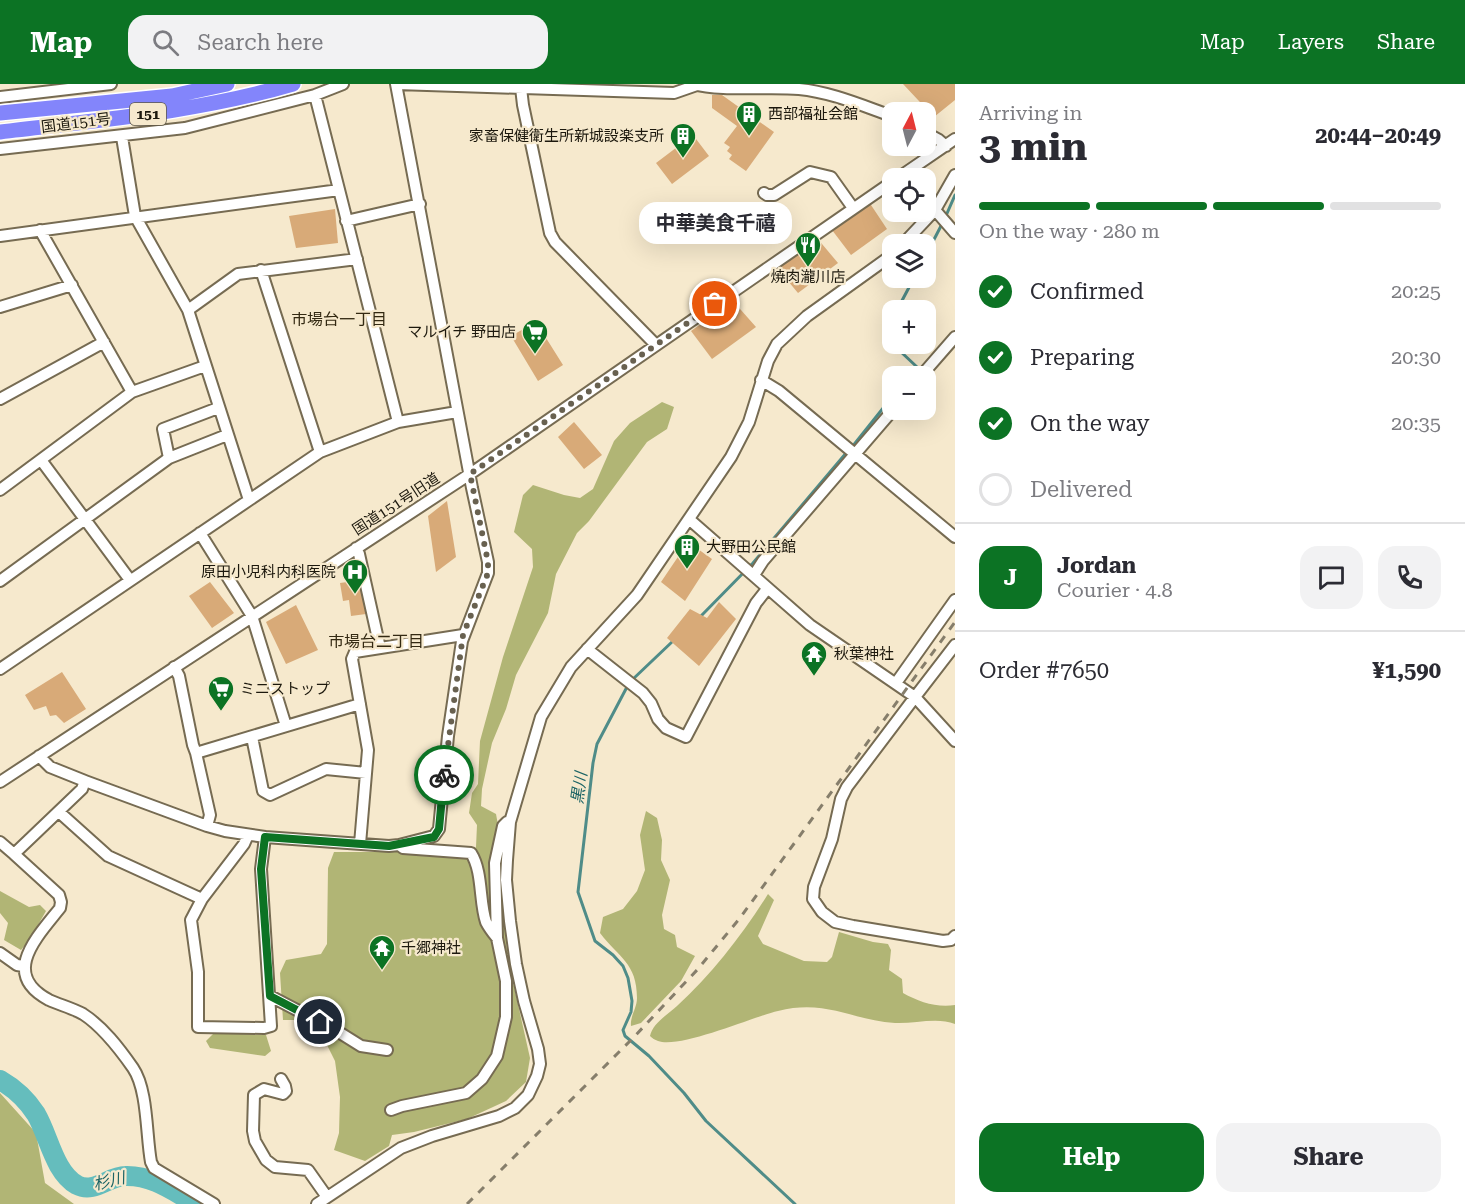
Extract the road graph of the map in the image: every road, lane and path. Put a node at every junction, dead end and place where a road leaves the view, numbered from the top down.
1 (111, 84) edge
2 (227, 84) edge
3 (293, 84) edge
4 (343, 84) edge
5 (396, 84) edge
6 (695, 85) edge
7 (535, 86) edge
8 (521, 88) junction
9 (315, 95) junction
10 (0, 97) edge
11 (0, 113) edge
12 (882, 113) edge
13 (0, 132) edge
14 (122, 137) junction
15 (950, 143) edge
16 (0, 149) edge
17 (913, 168) edge
18 (955, 175) edge
19 (339, 189) junction
20 (882, 189) edge
21 (764, 193) dead end
22 (420, 204) junction
23 (853, 208) junction
24 (937, 212) junction
25 (135, 216) junction
26 (346, 221) junction
27 (952, 229) edge
28 (40, 230) junction
29 (914, 234) edge
30 (0, 236) edge
31 (357, 259) junction
32 (882, 262) edge
33 (261, 270) junction
34 (72, 285) junction
35 (0, 307) edge
36 (188, 310) junction
37 (955, 337) edge
38 (104, 342) junction
39 (656, 345) junction
40 (205, 366) junction
41 (930, 366) edge
42 (761, 380) junction
43 (132, 392) junction
44 (0, 399) edge
45 (218, 408) junction
46 (457, 412) junction
47 (884, 420) edge
48 (398, 422) junction
49 (227, 435) junction
50 (320, 452) junction
51 (855, 454) junction
52 (169, 458) junction
53 (41, 460) junction
54 (470, 474) junction
55 (0, 490) edge
56 (249, 500) junction
57 (85, 519) junction
58 (690, 520) junction
59 (200, 533) junction
60 (955, 537) edge
61 (356, 548) junction
62 (753, 575) junction
63 (130, 580) junction
64 (0, 581) edge
65 (767, 589) junction
66 (955, 600) edge
67 (252, 616) junction
68 (463, 635) junction
69 (955, 645) edge
70 (380, 648) junction
71 (587, 649) junction
72 (174, 667) junction
73 (0, 669) edge
74 (896, 683) junction
75 (915, 697) junction
76 (360, 704) junction
77 (286, 726) junction
78 (252, 737) junction
79 (955, 741) edge
80 (196, 753) junction
81 (39, 756) junction
82 (366, 773) junction
83 (86, 781) junction
84 (0, 782) edge
85 (59, 812) junction
86 (510, 822) junction
87 (207, 826) junction
88 (248, 835) junction
89 (265, 837) junction
90 (0, 842) edge
91 (360, 844) junction
92 (399, 845) junction
93 (14, 854) junction
94 (202, 899) junction
95 (955, 936) edge
96 (497, 938) junction
97 (0, 953) edge
98 (23, 966) junction
99 (270, 996) junction
100 (387, 1050) dead end
101 (281, 1079) dead end
102 (391, 1110) dead end
103 (327, 1197) junction
104 (214, 1204) edge
105 (317, 1204) edge

1 - 10 street
2 - 11 highway, 国道151号 / 151
3 - 13 highway, 国道151号 / 151
4 - 9 street
5 - 8 street
5 - 22 street
6 - 7 street
6 - 12 street
7 - 8 street
8 - 39 street
9 - 14 street
9 - 19 street
14 - 16 street
14 - 25 street
15 - 17 street
18 - 24 street
19 - 25 street
19 - 26 street
20 - 23 street, 国道151号旧道
21 - 23 street
22 - 26 street
22 - 46 street
23 - 39 street, 国道151号旧道
24 - 27 street
24 - 29 street
25 - 28 street
25 - 36 street
26 - 31 street
28 - 30 street
28 - 34 street
31 - 33 street
31 - 48 street
32 - 42 street
33 - 36 street
33 - 50 street
34 - 35 street
34 - 38 street
36 - 40 street
37 - 41 street
38 - 43 street
38 - 44 street
39 - 54 street, 国道151号旧道
40 - 43 street
40 - 45 street
42 - 51 street
42 - 58 street
43 - 53 street
45 - 49 street
45 - 52 street
46 - 48 street
46 - 54 street
47 - 51 street
48 - 50 street
49 - 52 street
49 - 56 street
50 - 56 street
51 - 60 street
51 - 62 street
52 - 57 street
53 - 55 street
53 - 57 street
54 - 61 street, 国道151号旧道
54 - 68 street
56 - 59 street
57 - 63 street
57 - 64 street
58 - 62 street
58 - 71 street
59 - 63 street
59 - 67 street
61 - 67 street, 国道151号旧道
61 - 70 street
62 - 65 street
63 - 73 street
65 - 71 street
65 - 74 street
66 - 74 street
67 - 72 street, 国道151号旧道
67 - 77 street
68 - 70 street
68 - 92 street
69 - 75 street
70 - 76 street
71 - 86 street
72 - 80 street
72 - 81 street, 国道151号旧道
74 - 75 street
75 - 79 street
75 - 95 street
76 - 77 street
76 - 82 street
77 - 78 street
78 - 80 street
78 - 82 street
80 - 87 street
81 - 83 street
81 - 84 street, 国道151号旧道
82 - 91 street
83 - 85 street
83 - 87 street
85 - 93 street
85 - 94 street
86 - 96 street
86 - 103 street
87 - 88 street
88 - 89 street
88 - 94 street
89 - 91 street
89 - 99 street
90 - 93 street
91 - 92 street
92 - 96 street
93 - 98 street
94 - 99 street
96 - 102 street
97 - 98 street
98 - 104 street
99 - 100 street
101 - 103 street
103 - 105 street

